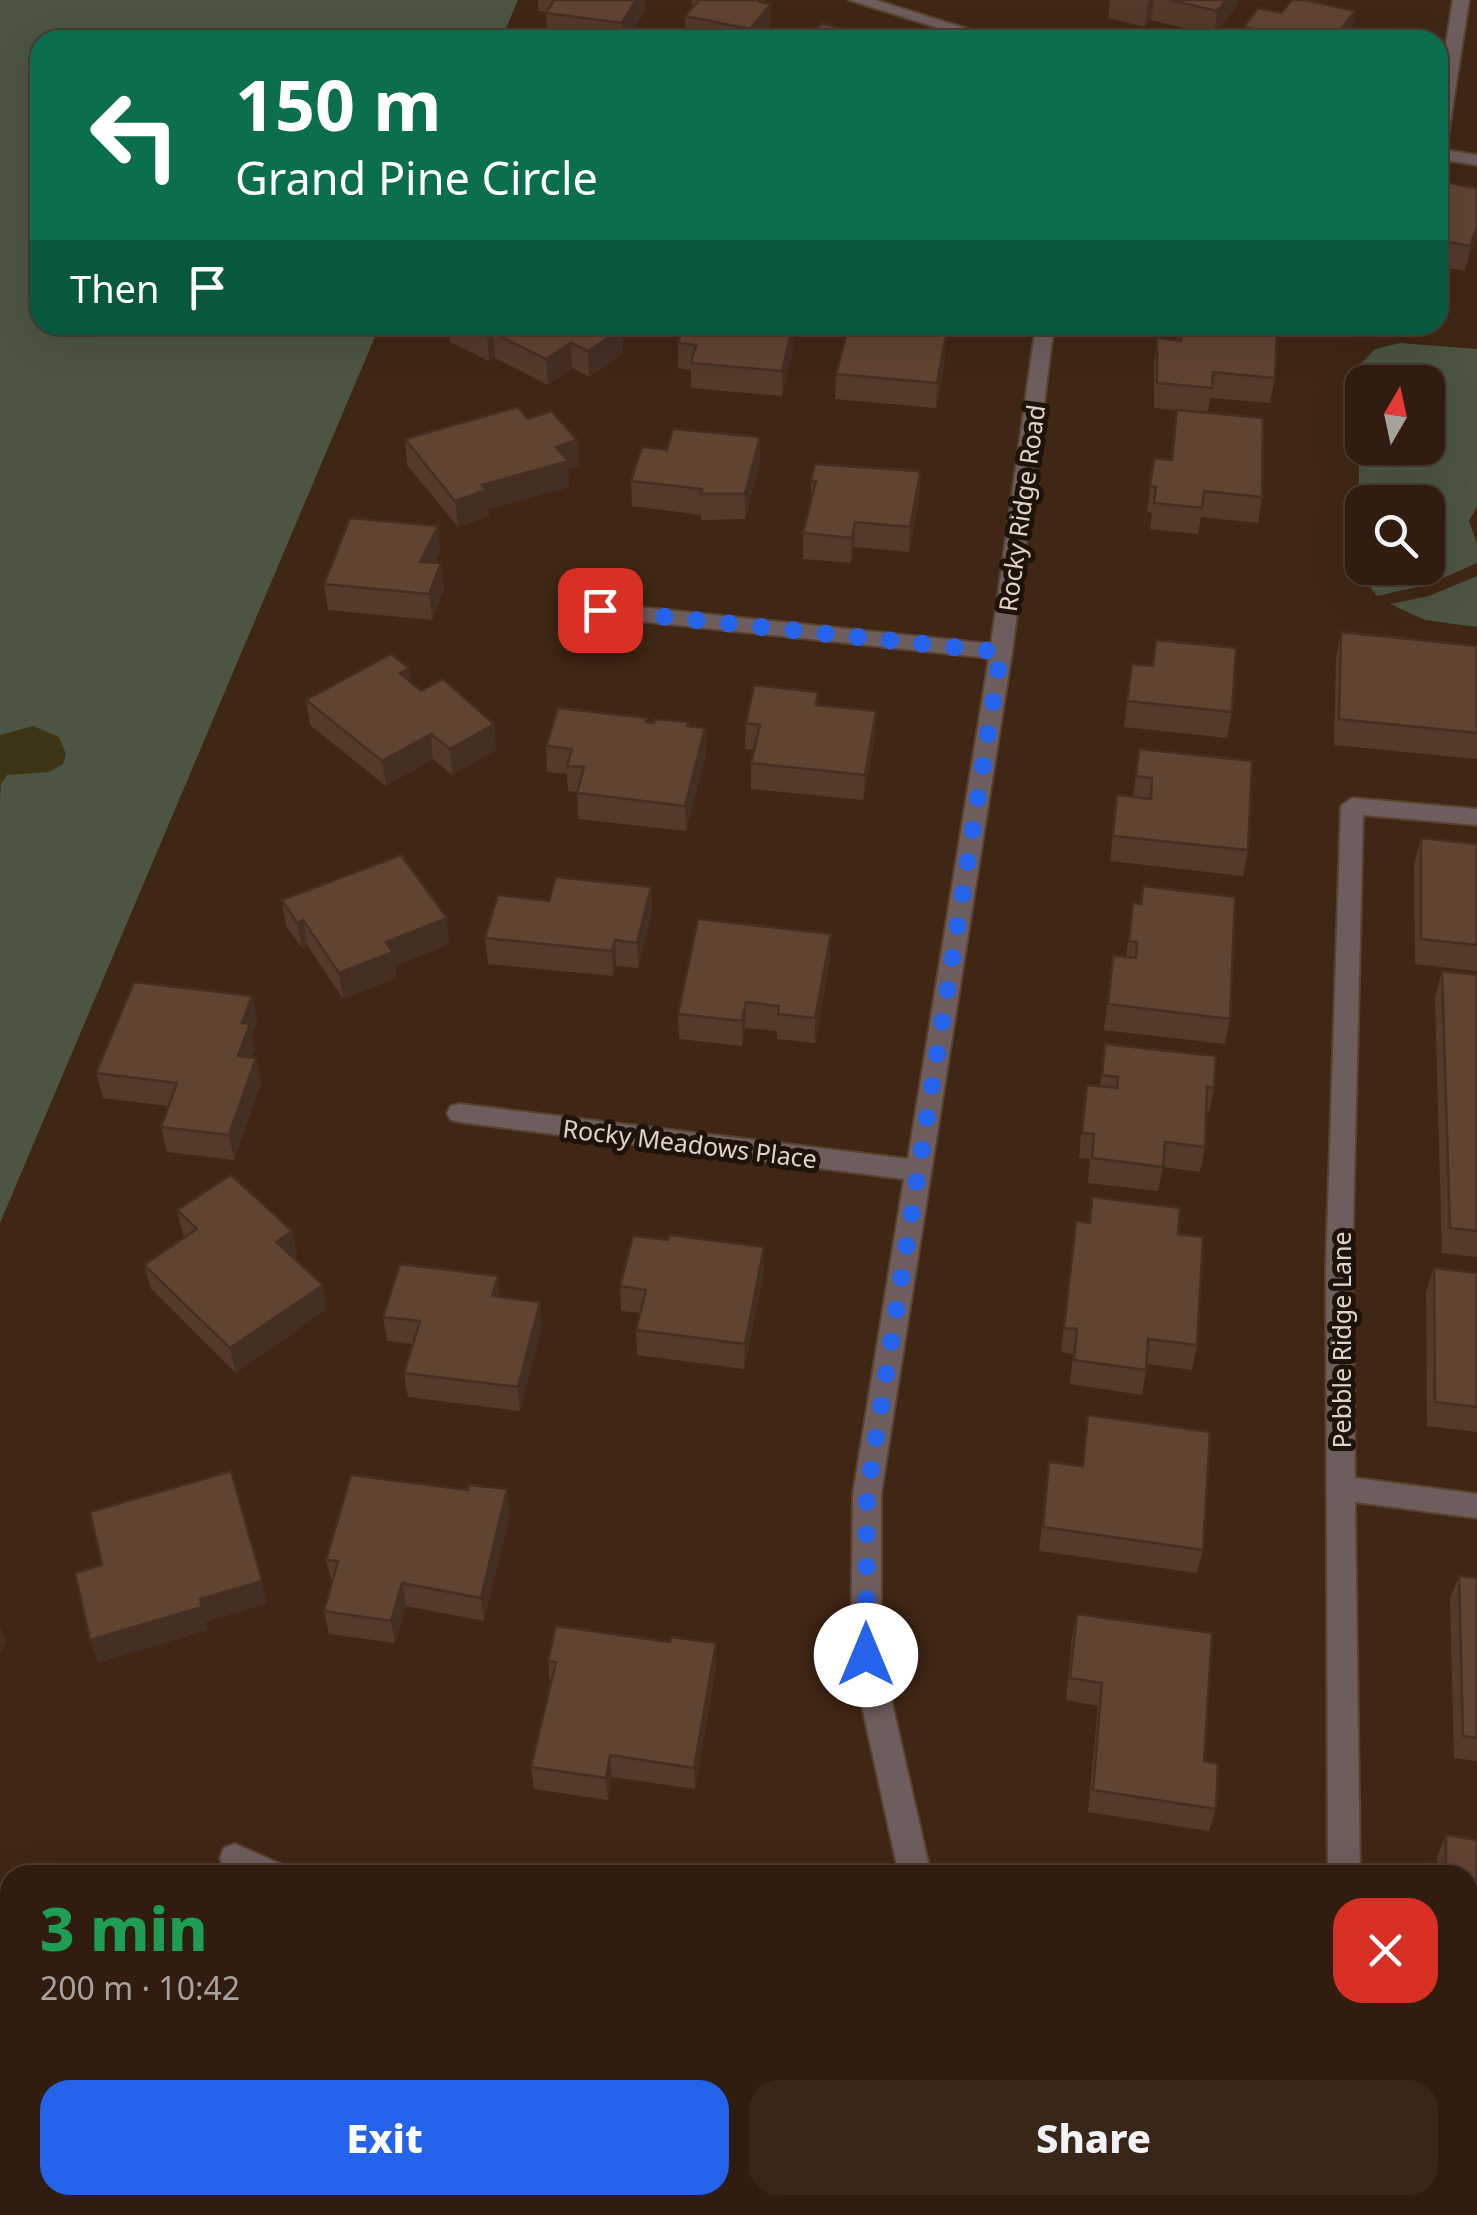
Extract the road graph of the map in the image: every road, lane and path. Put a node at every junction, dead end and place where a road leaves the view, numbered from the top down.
1 (858, 0) edge
2 (1460, 0) edge
3 (961, 30) edge
4 (1448, 78) edge
5 (1448, 156) edge
6 (1477, 160) edge
7 (1045, 335) edge
8 (600, 610) dead end
9 (1001, 652) junction
10 (1477, 817) edge
11 (460, 1114) dead end
12 (920, 1172) junction
13 (1342, 1488) junction
14 (1477, 1506) edge
15 (235, 1858) dead end
16 (250, 1865) edge
17 (913, 1865) edge
18 (1344, 1865) edge

1 - 3 street
2 - 4 street
5 - 6 street
7 - 9 street, Rocky Ridge Road
8 - 9 street
9 - 12 street, Rocky Ridge Road
10 - 13 street, Pebble Ridge Lane
11 - 12 street, Rocky Meadows Place
12 - 17 street, Rocky Ridge Road
13 - 14 street
13 - 18 street, Pebble Ridge Lane
15 - 16 street

